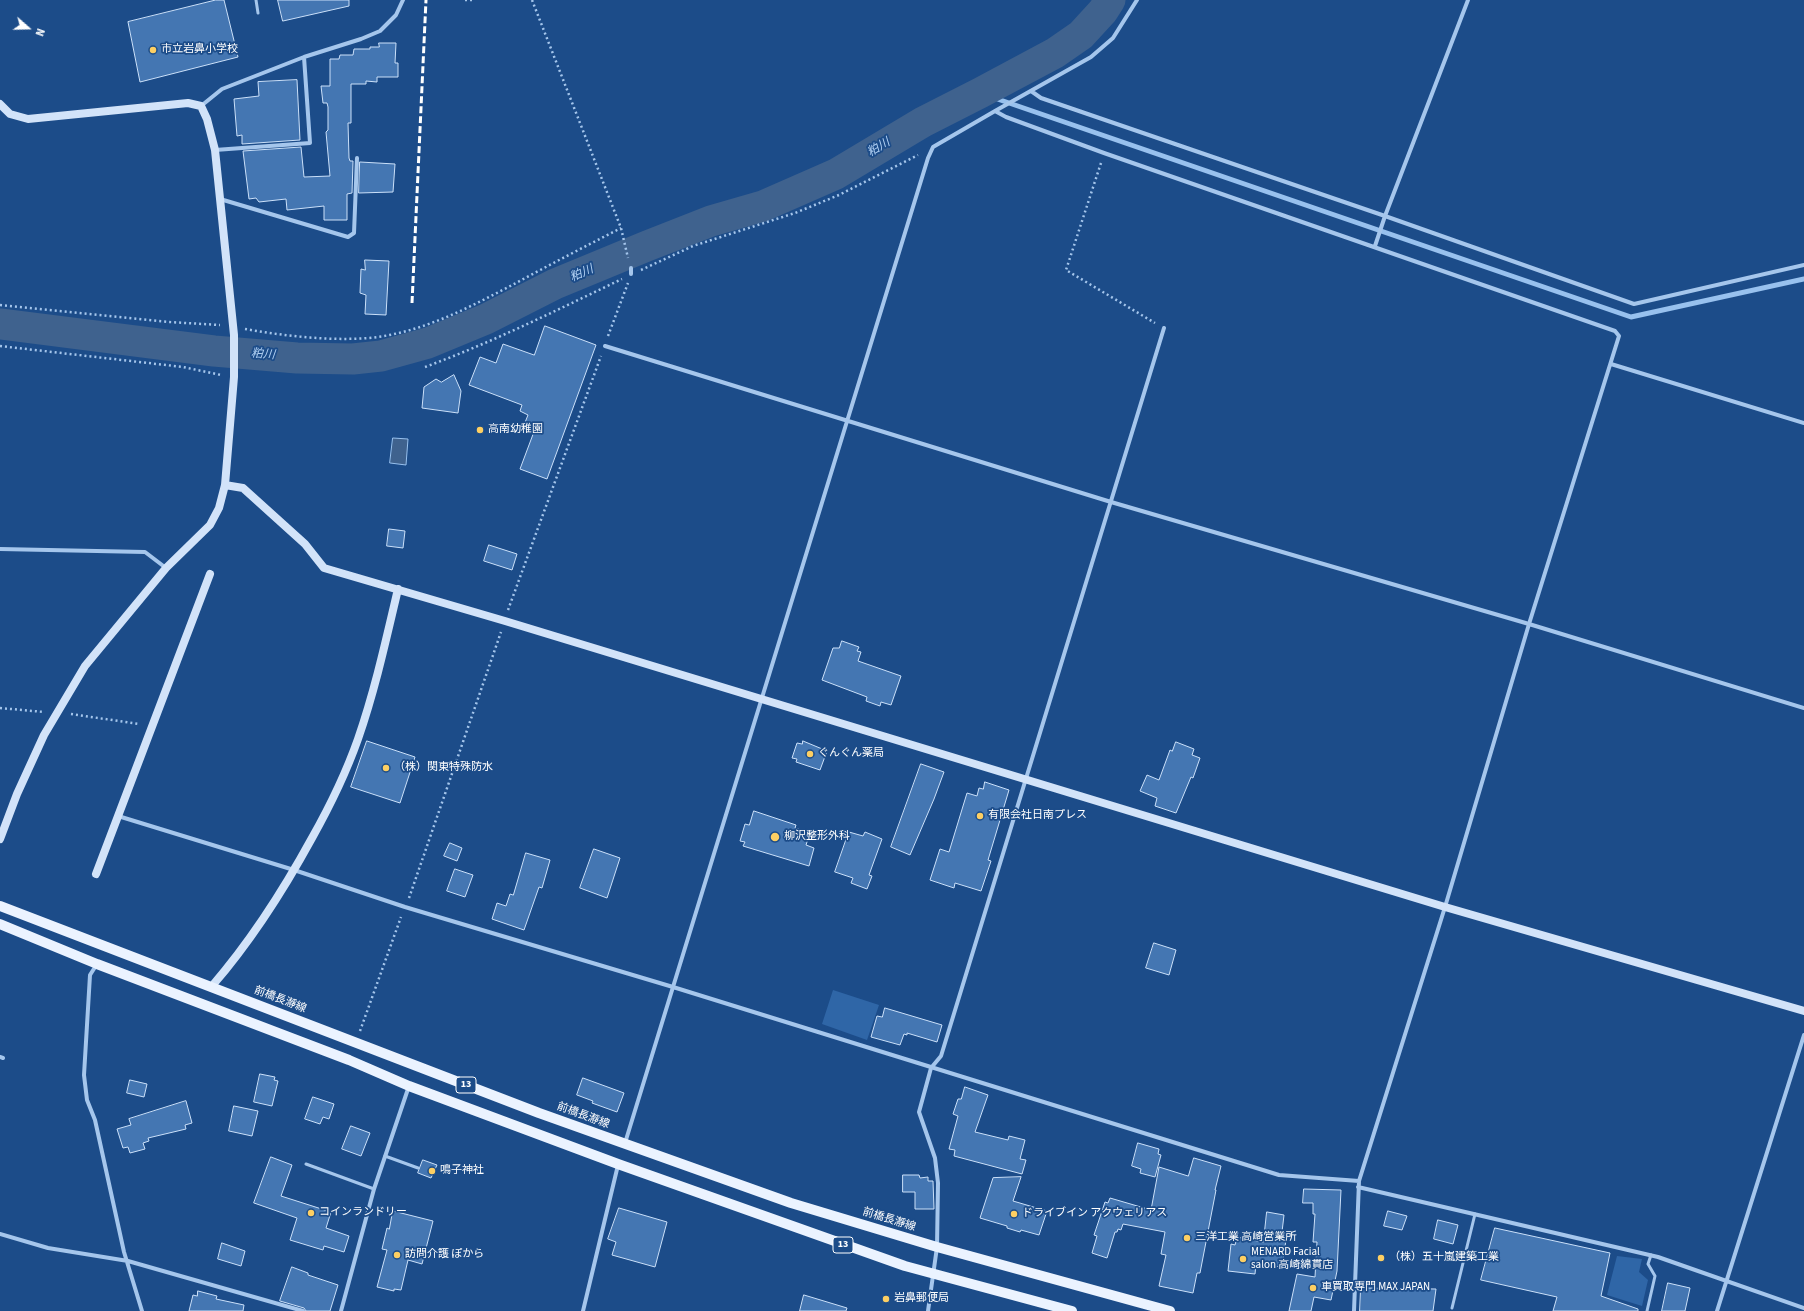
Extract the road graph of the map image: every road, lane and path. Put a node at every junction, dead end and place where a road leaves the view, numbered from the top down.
1 (256, 0) edge
2 (403, 0) edge
3 (465, 0) edge
4 (475, 0) edge
5 (532, 0) edge
6 (1137, 0) edge
7 (1468, 0) edge
8 (258, 13) dead end
9 (304, 57) junction
10 (1031, 91) junction
11 (0, 104) edge
12 (202, 106) junction
13 (994, 111) junction
14 (933, 147) junction
15 (215, 150) junction
16 (1104, 153) junction
17 (357, 158) dead end
18 (220, 199) junction
19 (1385, 216) junction
20 (621, 228) junction
21 (1375, 246) junction
22 (1804, 265) edge
23 (631, 268) joint
24 (631, 274) junction
25 (0, 305) edge
26 (221, 325) dead end
27 (1164, 328) joint
28 (233, 331) junction
29 (0, 346) edge
30 (605, 346) junction
31 (1611, 364) junction
32 (425, 367) dead end
33 (233, 375) junction
34 (848, 421) junction
35 (1804, 423) edge
36 (225, 485) junction
37 (1111, 502) junction
38 (0, 549) edge
39 (166, 568) junction
40 (210, 574) dead end
41 (398, 589) junction
42 (505, 620) junction
43 (1529, 624) junction
44 (762, 699) junction
45 (0, 708) edge
46 (1804, 708) edge
47 (57, 713) junction
48 (152, 726) junction
49 (1026, 778) junction
50 (118, 816) junction
51 (0, 839) edge
52 (294, 870) junction
53 (96, 874) dead end
54 (0, 906) edge
55 (405, 907) junction
56 (1445, 907) junction
57 (0, 924) edge
58 (97, 964) junction
59 (212, 986) junction
60 (673, 987) junction
61 (1804, 1011) edge
62 (1804, 1034) edge
63 (356, 1043) junction
64 (931, 1068) junction
65 (409, 1086) junction
66 (625, 1143) junction
67 (385, 1156) junction
68 (306, 1164) dead end
69 (618, 1164) junction
70 (418, 1168) dead end
71 (1359, 1181) junction
72 (1358, 1187) junction
73 (374, 1188) junction
74 (1475, 1214) junction
75 (0, 1234) edge
76 (937, 1247) junction
77 (1651, 1255) junction
78 (128, 1261) junction
79 (934, 1274) junction
80 (1726, 1280) junction
81 (1452, 1308) dead end
82 (1804, 1308) edge
83 (142, 1311) edge
84 (303, 1311) edge
85 (341, 1311) edge
86 (583, 1311) edge
87 (928, 1311) edge
88 (1072, 1311) edge
89 (1170, 1311) edge
90 (1354, 1311) edge
91 (1647, 1311) edge
92 (1717, 1311) edge

1 - 8 lane
2 - 9 street
3 - 4 path
5 - 20 path
6 - 10 street
7 - 19 street
9 - 12 street
9 - 15 street
10 - 13 street
10 - 19 street
11 - 12 street
12 - 15 street
13 - 14 street
13 - 16 street
14 - 24 path
14 - 34 street
15 - 18 street
16 - 21 street
16 - 27 path
17 - 18 street
18 - 28 street
19 - 21 street
19 - 22 street
20 - 23 path
20 - 28 path
21 - 31 street
23 - 24 street
24 - 30 path
24 - 32 path
25 - 26 path
27 - 37 street
28 - 33 street
29 - 33 path
30 - 34 street
30 - 42 path
31 - 35 street
31 - 43 street
33 - 36 street
34 - 37 street
34 - 44 street
36 - 39 street
36 - 41 street
37 - 43 street
37 - 49 street
38 - 39 street
39 - 47 street
40 - 48 street
41 - 42 street
41 - 52 street
42 - 44 street
42 - 55 path
43 - 46 street
43 - 56 street
44 - 49 street
44 - 60 street
45 - 47 path
47 - 48 path
47 - 51 street
48 - 50 street
49 - 56 street
49 - 64 street
50 - 52 street
50 - 53 street
52 - 55 street
52 - 59 street
54 - 59 main road, 前橋長瀞線 / 13
55 - 60 street
55 - 63 path
56 - 61 street
56 - 71 street
57 - 58 main road, 13
58 - 65 main road, 13
58 - 78 street
59 - 63 main road, 前橋長瀞線 / 13
60 - 64 street
60 - 66 street
62 - 80 street
63 - 66 main road, 前橋長瀞線 / 13
64 - 71 street
64 - 76 street
65 - 67 street
65 - 69 main road, 13
66 - 76 main road, 前橋長瀞線 / 13
67 - 70 lane
67 - 73 street
68 - 73 lane
69 - 79 main road, 13
69 - 86 street
71 - 72 street
72 - 74 street
72 - 90 street
73 - 85 street
74 - 77 street
74 - 81 lane
75 - 78 street
76 - 79 street
76 - 89 main road, 前橋長瀞線 / 13
77 - 80 street
77 - 91 lane
78 - 83 street
78 - 84 street
79 - 87 street
79 - 88 main road, 13
80 - 82 street
80 - 92 street

